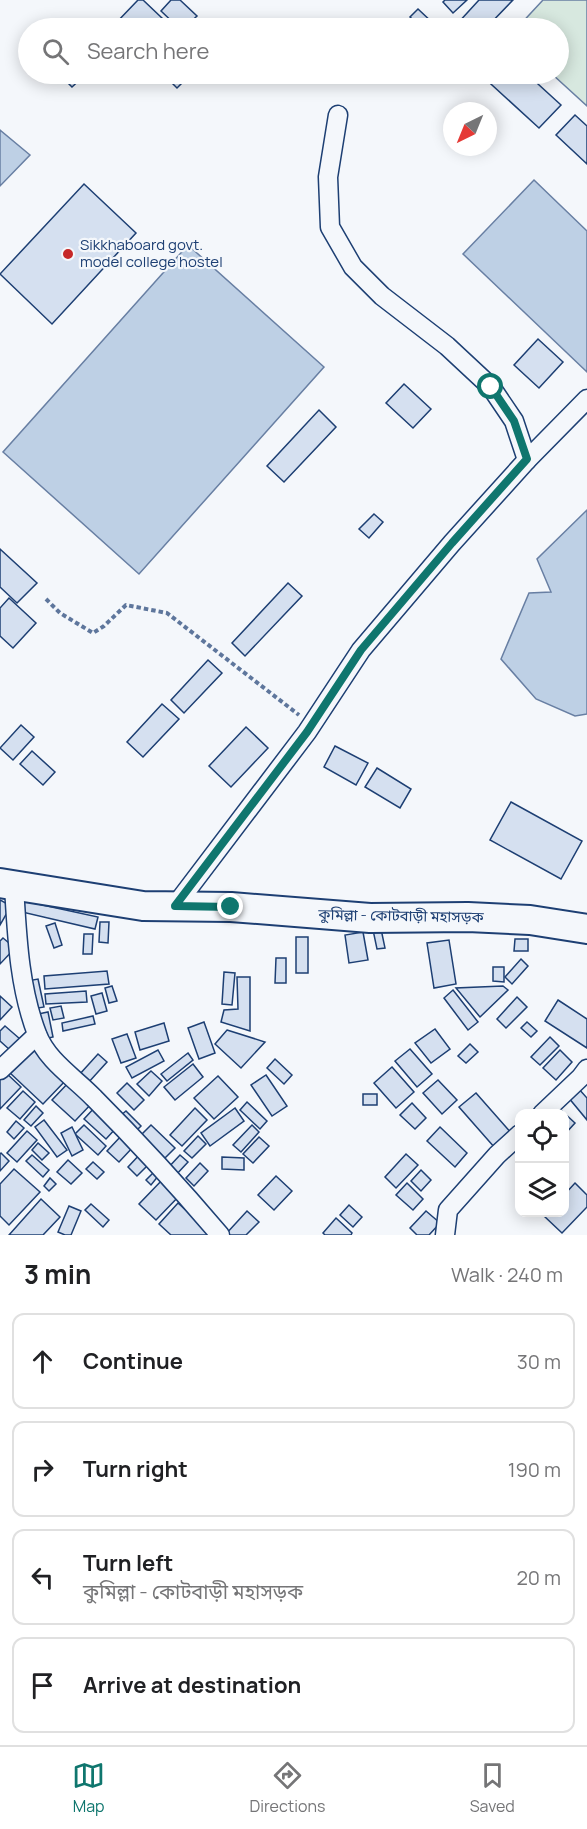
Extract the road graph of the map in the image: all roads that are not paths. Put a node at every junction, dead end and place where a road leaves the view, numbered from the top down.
1 (338, 115) dead end
2 (587, 399) edge
3 (527, 459) junction
4 (7, 885) edge
5 (175, 906) junction
6 (587, 929) edge
7 (37, 1035) junction
8 (0, 1070) edge
9 (585, 1076) edge
10 (547, 1109) edge
11 (515, 1138) edge
12 (220, 1235) edge
13 (445, 1235) edge

1 - 3 street
2 - 3 street
3 - 5 street
4 - 5 main road, কুমিল্লা - কোটবাড়ী মহাসড়ক
4 - 7 street
5 - 6 main road, কুমিল্লা - কোটবাড়ী মহাসড়ক
7 - 8 street
7 - 12 street
9 - 10 street
11 - 13 street

